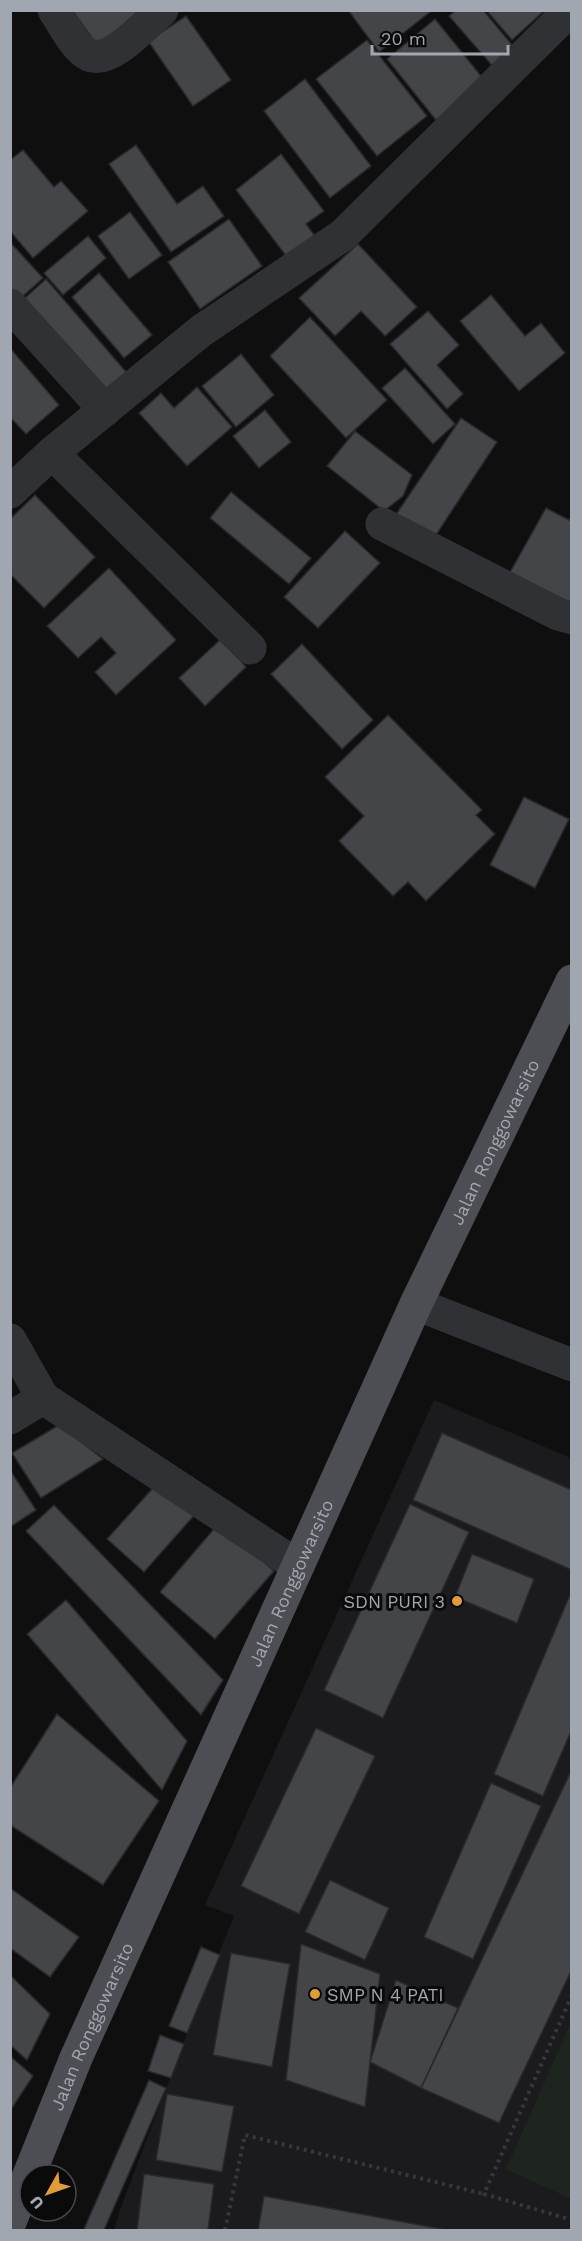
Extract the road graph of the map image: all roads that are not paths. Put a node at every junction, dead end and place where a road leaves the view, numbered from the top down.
1 (54, 10) edge
2 (162, 10) edge
3 (570, 10) edge
4 (10, 305) edge
5 (105, 410) junction
6 (52, 453) junction
7 (10, 492) edge
8 (382, 524) dead end
9 (572, 618) edge
10 (250, 648) dead end
11 (572, 981) edge
12 (416, 1304) junction
13 (10, 1340) edge
14 (572, 1365) edge
15 (44, 1398) junction
16 (10, 1418) edge
17 (298, 1566) junction
18 (33, 2163) edge
19 (18, 2201) edge
20 (10, 2222) edge

1 - 2 street
3 - 5 street
4 - 5 street
5 - 6 street
6 - 7 street
6 - 10 street
8 - 9 street
11 - 12 main road, Jalan Ronggowarsito
12 - 14 street
12 - 17 main road, Jalan Ronggowarsito
13 - 15 street
15 - 16 street
15 - 17 street
17 - 18 main road, Jalan Ronggowarsito
19 - 20 main road, Jalan Ronggowarsito

